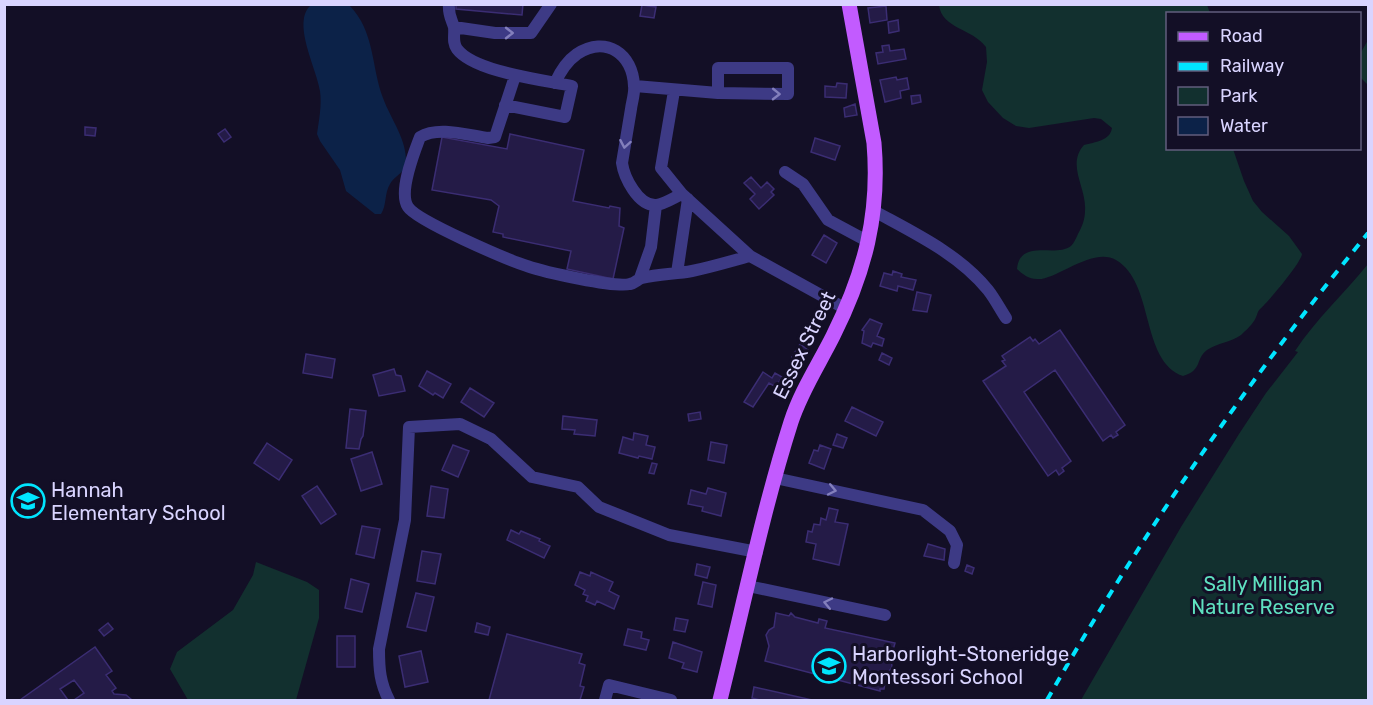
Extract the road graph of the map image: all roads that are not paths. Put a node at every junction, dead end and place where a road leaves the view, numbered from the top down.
1 (449, 4) edge
2 (551, 4) edge
3 (849, 4) edge
4 (454, 27) junction
5 (515, 76) junction
6 (555, 82) junction
7 (635, 87) junction
8 (674, 91) junction
9 (718, 93) junction
10 (505, 105) junction
11 (784, 172) dead end
12 (685, 196) junction
13 (656, 205) junction
14 (874, 211) junction
15 (868, 242) junction
16 (750, 256) junction
17 (677, 273) junction
18 (640, 278) junction
19 (846, 309) junction
20 (1006, 318) dead end
21 (775, 478) junction
22 (757, 552) junction
23 (954, 563) dead end
24 (748, 586) junction
25 (885, 615) dead end
26 (389, 700) edge
27 (605, 700) edge
28 (671, 700) edge
29 (720, 700) edge

1 - 4 street
4 -> 2 street
3 - 14 main road, Essex Street
4 - 5 street
5 - 6 street
5 - 10 street
6 - 7 street
6 - 10 street
7 - 8 street
7 -> 13 street
8 - 9 street
8 - 12 street
9 -> 9 street
10 - 18 street
11 - 15 street
12 - 13 street
12 - 16 street
12 - 17 street
13 - 18 street
14 - 15 main road, Essex Street
14 - 20 street
15 - 19 main road, Essex Street
16 - 17 street
16 - 19 street
17 - 18 street
19 - 21 main road, Essex Street
21 - 22 main road, Essex Street
21 -> 23 street
22 - 24 main road, Essex Street
22 - 26 street
25 -> 24 street
24 - 29 main road, Essex Street
27 - 28 street

